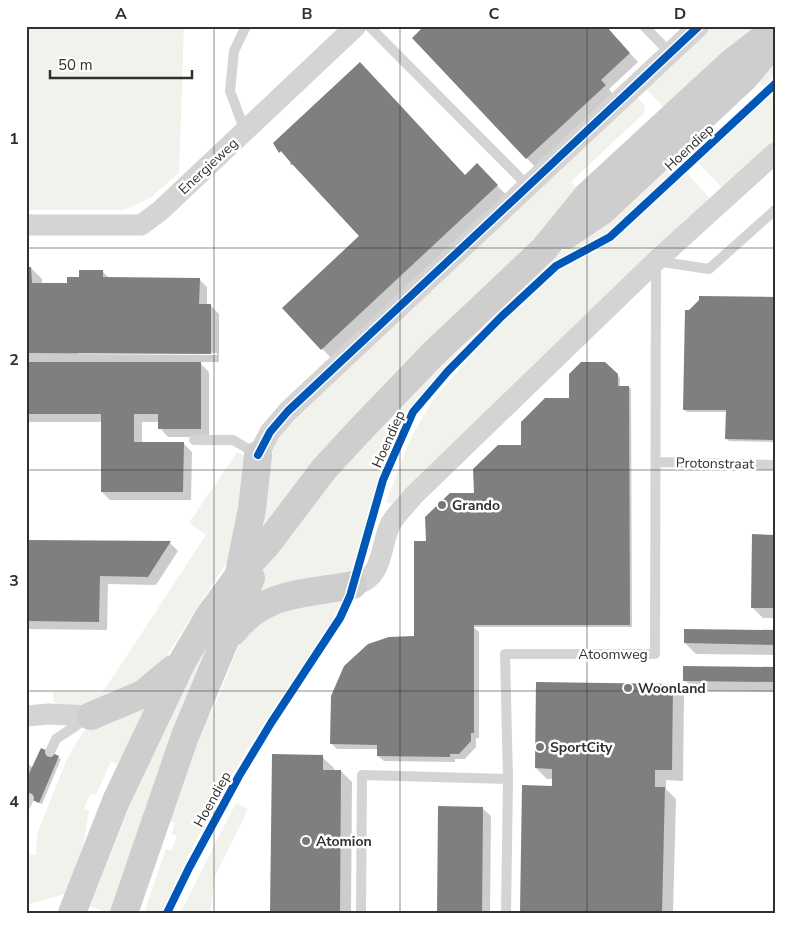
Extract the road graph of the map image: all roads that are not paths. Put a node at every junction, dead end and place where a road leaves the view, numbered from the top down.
1 (246, 26) edge
2 (356, 26) edge
3 (369, 26) edge
4 (644, 26) edge
5 (699, 26) edge
6 (775, 29) edge
7 (775, 40) edge
8 (670, 54) junction
9 (245, 130) junction
10 (775, 153) edge
11 (527, 185) junction
12 (775, 210) edge
13 (26, 225) edge
14 (544, 250) junction
15 (656, 261) junction
16 (194, 440) dead end
17 (258, 455) junction
18 (656, 462) junction
19 (775, 464) edge
20 (268, 543) junction
21 (239, 575) junction
22 (353, 585) joint
23 (218, 653) junction
24 (182, 662) junction
25 (26, 716) edge
26 (91, 716) junction
27 (50, 752) dead end
28 (508, 779) junction
29 (72, 913) edge
30 (124, 913) edge
31 (362, 913) edge
32 (506, 913) edge

1 - 9 lane
2 - 9 street, Energieweg
3 - 11 lane
4 - 8 lane
5 - 8 street
6 - 14 main road, Hoendiep
7 - 14 main road, Hoendiep
8 - 11 street
9 - 13 street, Energieweg
10 - 15 street
11 - 17 street
12 - 15 lane
14 - 20 main road, Hoendiep
15 - 18 lane
15 - 22 street
16 - 17 lane
17 - 21 main road
18 - 19 lane, Protonstraat
18 - 28 lane, Atoomweg
20 - 21 main road, Hoendiep
20 - 23 main road, Hoendiep
21 - 24 main road, Hoendiep
22 - 23 main road
23 - 30 main road, Hoendiep
24 - 26 main road
24 - 29 main road, Hoendiep
25 - 26 street
26 - 27 lane
28 - 31 lane
28 - 32 lane, Atoomweg

